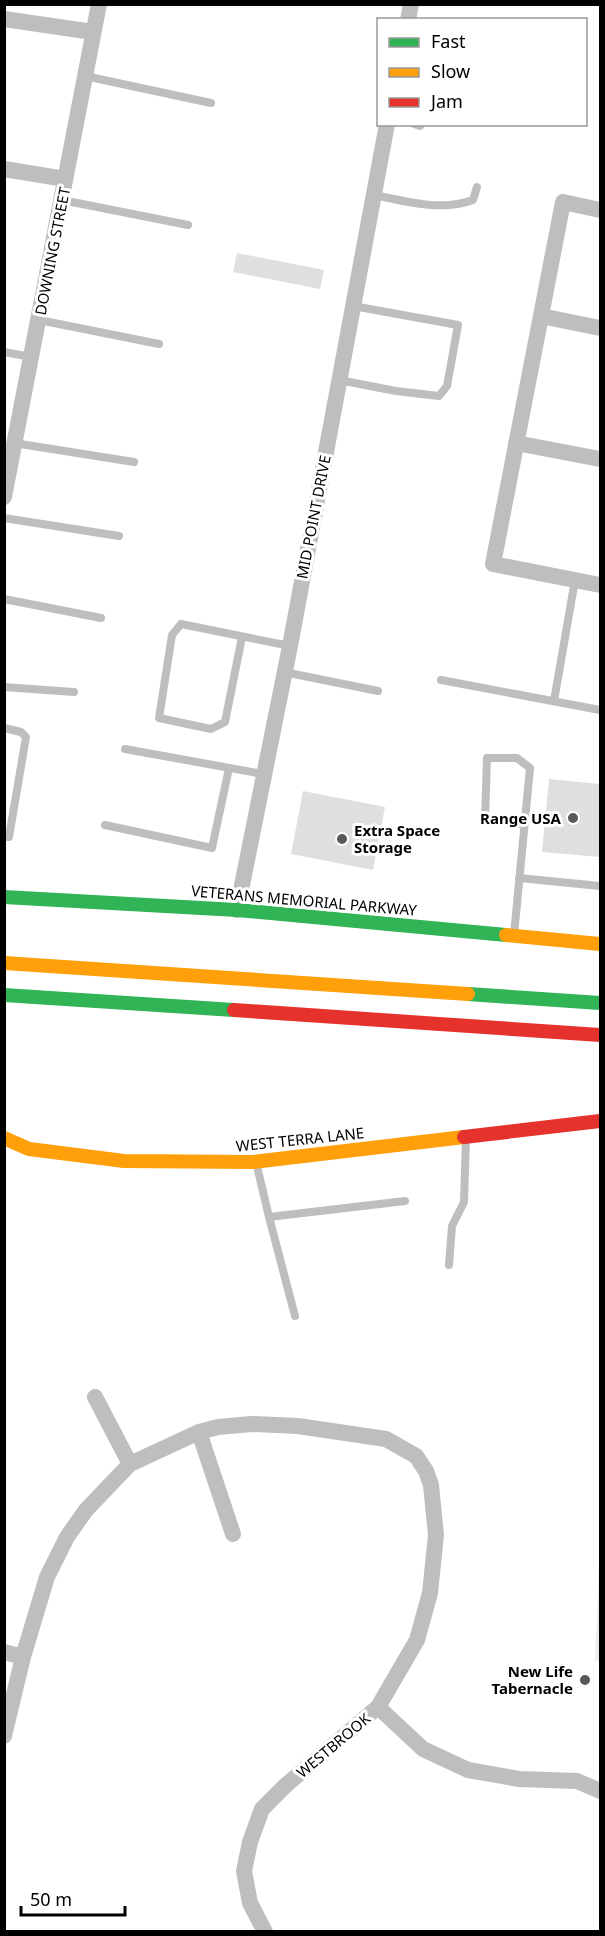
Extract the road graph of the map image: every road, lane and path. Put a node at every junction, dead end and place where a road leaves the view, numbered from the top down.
1 (99, 4) edge
2 (4, 19) edge
3 (93, 32) junction
4 (85, 76) junction
5 (211, 103) dead end
6 (387, 126) edge
7 (4, 169) edge
8 (65, 179) junction
9 (477, 187) dead end
10 (374, 195) junction
11 (62, 200) junction
12 (600, 210) edge
13 (188, 225) dead end
14 (353, 306) junction
15 (541, 316) junction
16 (39, 320) junction
17 (600, 328) edge
18 (159, 344) dead end
19 (4, 352) edge
20 (31, 357) junction
21 (339, 380) junction
22 (14, 443) junction
23 (516, 443) junction
24 (600, 459) edge
25 (134, 462) dead end
26 (7, 474) edge
27 (4, 497) edge
28 (4, 518) edge
29 (119, 536) dead end
30 (575, 580) junction
31 (600, 585) edge
32 (4, 599) edge
33 (101, 618) dead end
34 (242, 637) junction
35 (290, 646) junction
36 (284, 672) junction
37 (441, 680) dead end
38 (4, 687) edge
39 (378, 691) dead end
40 (74, 692) dead end
41 (554, 701) junction
42 (600, 710) edge
43 (4, 728) edge
44 (125, 749) dead end
45 (229, 768) junction
46 (263, 774) junction
47 (524, 824) junction
48 (105, 825) dead end
49 (4, 837) edge
50 (519, 878) junction
51 (600, 886) edge
52 (4, 897) edge
53 (237, 910) junction
54 (513, 935) junction
55 (600, 944) edge
56 (4, 963) edge
57 (4, 995) edge
58 (600, 1003) edge
59 (600, 1035) edge
60 (600, 1121) edge
61 (466, 1137) junction
62 (4, 1138) edge
63 (256, 1162) junction
64 (405, 1201) dead end
65 (269, 1217) junction
66 (450, 1265) dead end
67 (295, 1316) dead end
68 (95, 1397) dead end
69 (200, 1432) junction
70 (130, 1464) junction
71 (232, 1534) dead end
72 (4, 1652) edge
73 (23, 1657) junction
74 (378, 1707) junction
75 (4, 1736) edge
76 (600, 1791) edge
77 (265, 1932) edge

1 - 3 street, DOWNING STREET
2 - 3 street
3 - 4 street, DOWNING STREET
4 - 5 lane
4 - 8 street, DOWNING STREET
6 - 10 street, MID POINT DRIVE
7 - 8 street
8 - 11 street, DOWNING STREET
9 - 10 lane
10 - 14 street, MID POINT DRIVE
11 - 13 lane
11 - 16 street, DOWNING STREET
12 - 15 street
14 - 21 street, MID POINT DRIVE
14 - 21 lane
15 - 17 street
15 - 23 street
16 - 18 lane
16 - 20 street, DOWNING STREET
19 - 20 lane
20 - 22 street, DOWNING STREET
21 - 35 street, MID POINT DRIVE
22 - 25 lane
22 - 26 street, DOWNING STREET
23 - 24 street
23 - 30 street
26 - 27 street, DOWNING STREET
28 - 29 lane
30 - 31 street
30 - 41 lane
32 - 33 lane
34 - 34 lane
34 - 35 lane
35 - 36 street, MID POINT DRIVE
36 - 39 lane
36 - 46 street, MID POINT DRIVE
37 - 41 lane
38 - 40 lane
41 - 42 lane
43 - 49 lane
44 - 45 lane
45 - 46 lane
45 - 48 lane
46 - 53 street, MID POINT DRIVE
47 - 47 lane
47 - 50 lane
50 - 51 lane
50 - 54 lane
52 - 53 main road, VETERANS MEMORIAL PARKWAY
53 - 54 main road, VETERANS MEMORIAL PARKWAY
54 - 55 main road, VETERANS MEMORIAL PARKWAY
56 - 58 main road
57 - 59 main road
60 - 61 main road, WEST TERRA LANE
61 - 63 main road, WEST TERRA LANE
61 - 66 lane
62 - 63 main road, WEST TERRA LANE
63 - 65 lane
64 - 65 lane
65 - 67 lane
68 - 70 street
69 - 70 street, WESTBROOK
69 - 71 street
69 - 74 street, WESTBROOK
70 - 73 street
72 - 73 street
73 - 75 street
74 - 76 street
74 - 77 street, WESTBROOK

